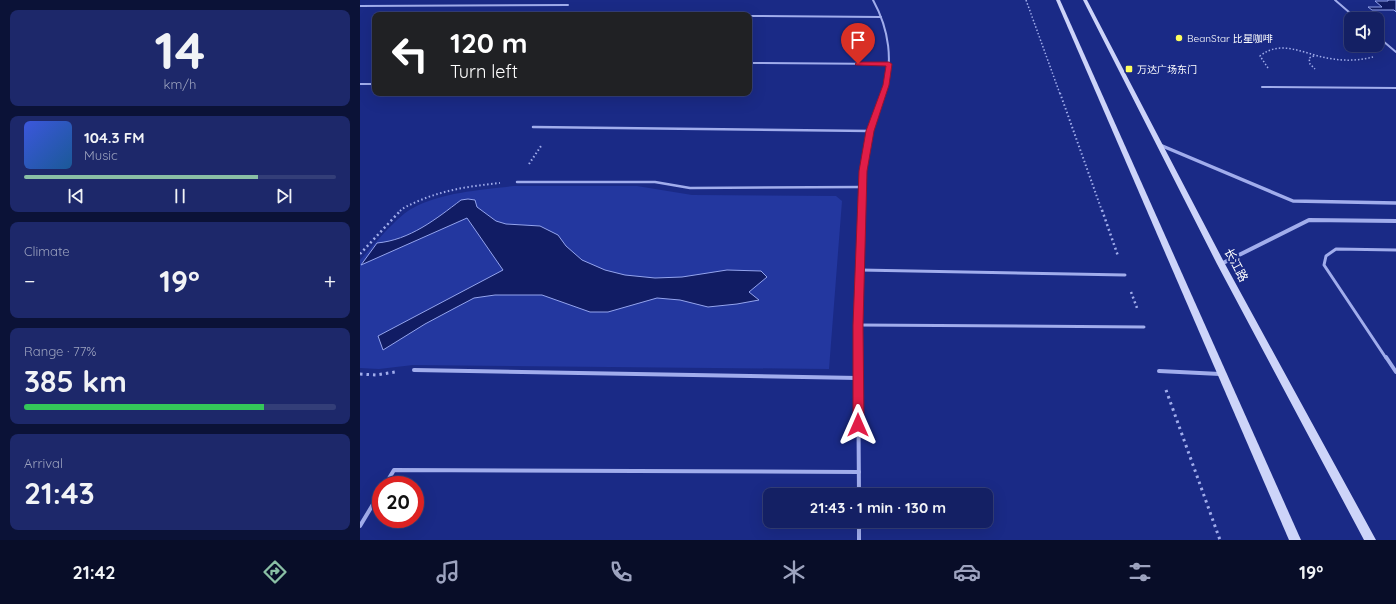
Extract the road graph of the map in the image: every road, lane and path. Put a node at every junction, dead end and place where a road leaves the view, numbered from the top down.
1 (873, 0) edge
2 (1058, 0) edge
3 (1085, 0) edge
4 (1335, 0) edge
5 (568, 5) dead end
6 (360, 6) edge
7 (1349, 12) edge
8 (752, 16) edge
9 (881, 17) junction
10 (1384, 42) edge
11 (1396, 52) edge
12 (1378, 56) dead end
13 (752, 63) edge
14 (889, 64) junction
15 (360, 84) edge
16 (372, 84) edge
17 (1262, 87) dead end
18 (1283, 87) junction
19 (1396, 88) edge
20 (533, 128) dead end
21 (554, 128) junction
22 (870, 131) junction
23 (1160, 145) junction
24 (517, 182) junction
25 (863, 187) junction
26 (1396, 203) edge
27 (1396, 221) edge
28 (1396, 250) edge
29 (360, 254) edge
30 (1221, 264) junction
31 (860, 270) junction
32 (1125, 274) dead end
33 (858, 325) junction
34 (1144, 327) dead end
35 (414, 370) joint
36 (1160, 371) dead end
37 (1396, 372) edge
38 (360, 374) edge
39 (1222, 374) junction
40 (858, 378) junction
41 (859, 472) junction
42 (390, 476) edge
43 (859, 488) edge
44 (372, 506) edge
45 (360, 526) edge
46 (859, 528) edge
47 (859, 540) edge
48 (1295, 540) edge
49 (1370, 540) edge

1 - 9 lane
2 - 39 street
3 - 23 street, 长江路
4 - 7 lane
5 - 6 lane
8 - 9 lane
9 - 14 lane
10 - 11 lane
12 - 18 path
13 - 14 lane
14 - 22 lane
15 - 16 lane
17 - 18 lane
18 - 19 lane
20 - 21 lane
21 - 22 lane
21 - 24 path
22 - 25 lane
23 - 26 street
23 - 30 street, 长江路
24 - 25 lane
24 - 29 path
25 - 31 lane
27 - 30 street
28 - 37 lane
30 - 49 street, 长江路
31 - 32 lane
31 - 33 lane
33 - 34 lane
33 - 40 lane
35 - 38 path
35 - 40 lane
36 - 39 lane
39 - 48 street
40 - 41 lane
41 - 42 lane
41 - 43 lane
44 - 45 lane
46 - 47 lane

